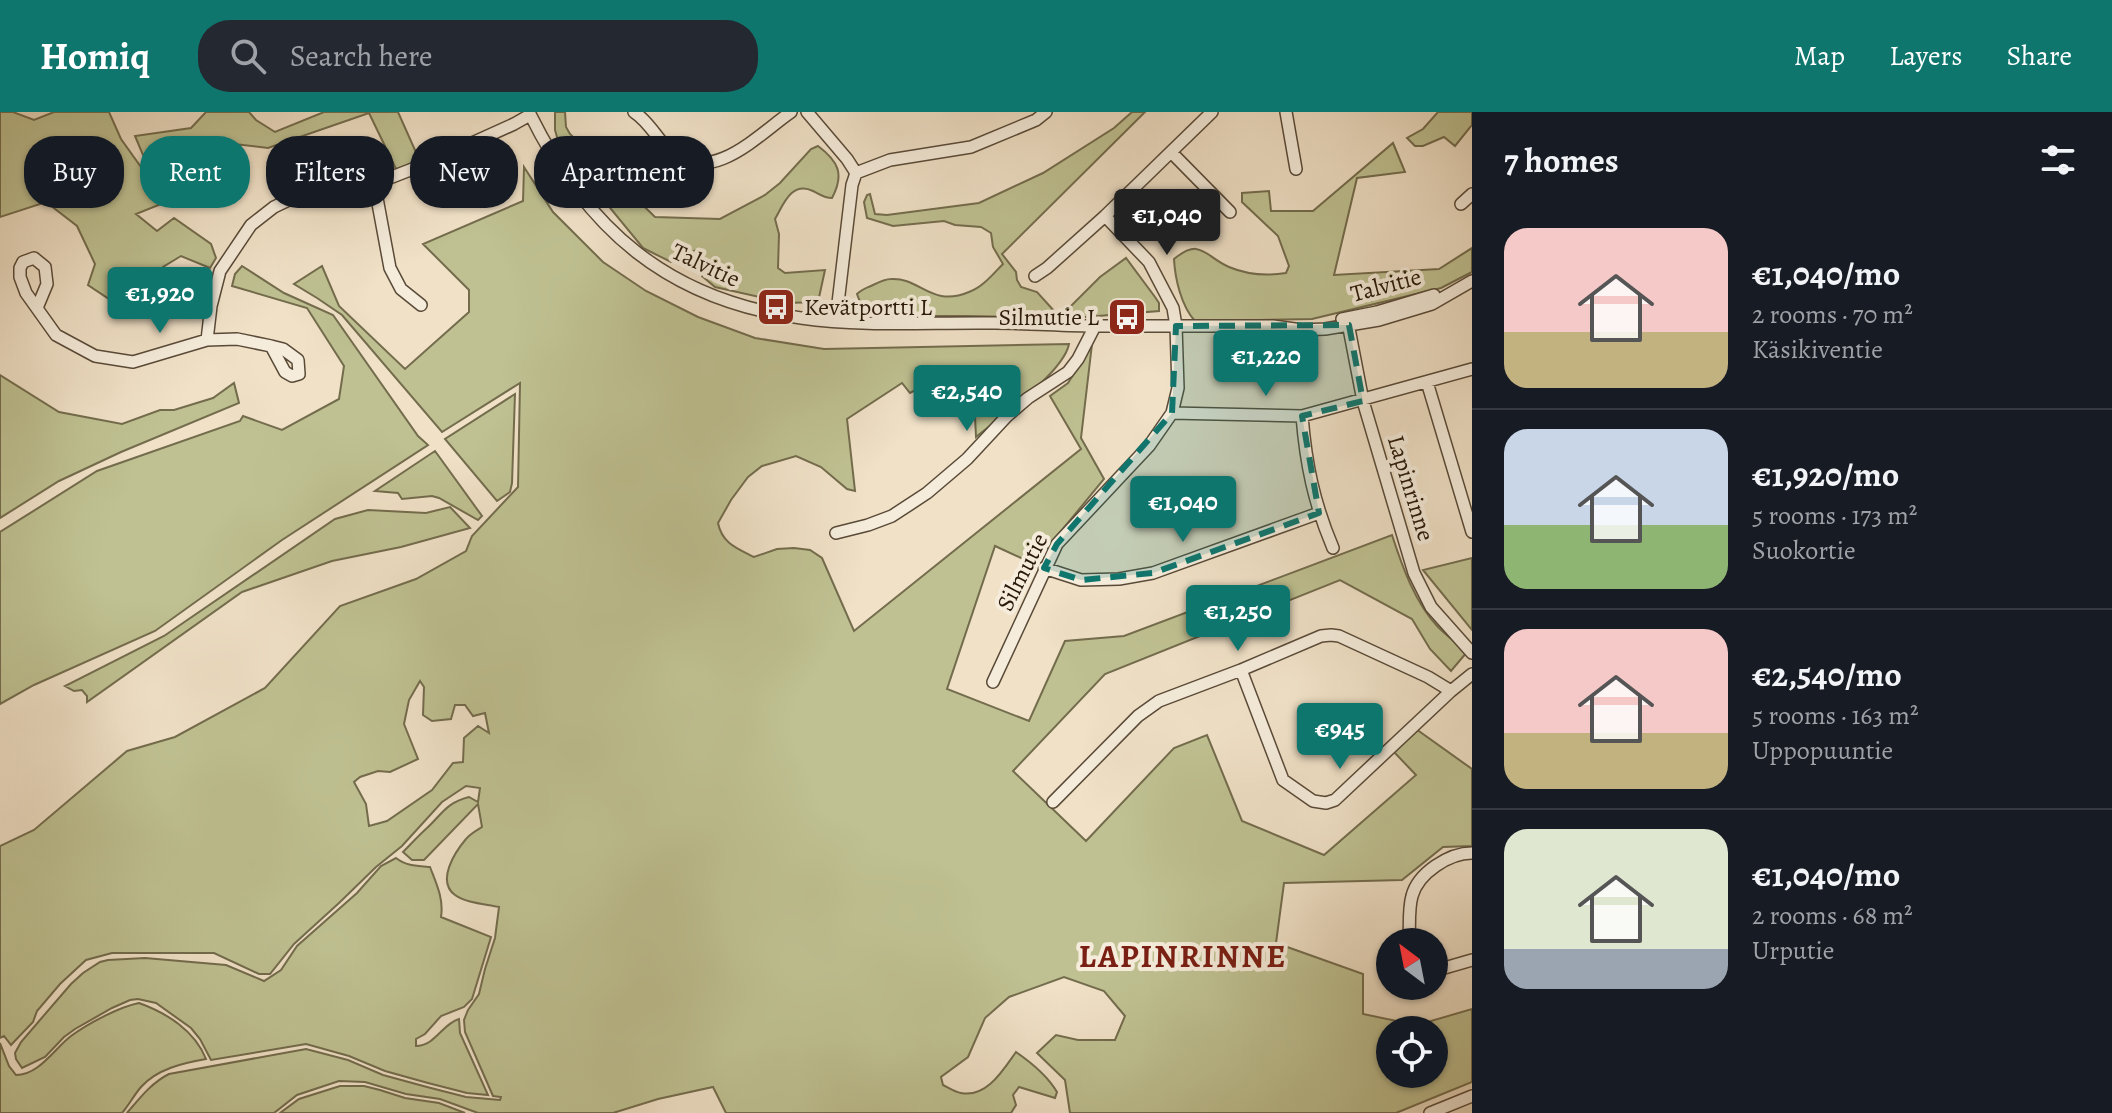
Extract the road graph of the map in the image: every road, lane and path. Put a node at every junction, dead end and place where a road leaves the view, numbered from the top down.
1 (634, 112) edge
2 (791, 112) edge
3 (807, 112) edge
4 (1046, 112) edge
5 (1212, 112) edge
6 (1286, 112) edge
7 (530, 114) edge
8 (1171, 152) junction
9 (1296, 169) dead end
10 (856, 173) junction
11 (394, 175) edge
12 (1472, 194) edge
13 (1461, 204) dead end
14 (273, 208) edge
15 (379, 208) edge
16 (1230, 212) dead end
17 (1105, 216) junction
18 (1035, 276) dead end
19 (1466, 284) edge
20 (421, 305) dead end
21 (37, 308) dead end
22 (836, 320) junction
23 (1348, 322) junction
24 (1095, 326) junction
25 (1176, 326) junction
26 (207, 340) junction
27 (271, 346) dead end
28 (1472, 369) edge
29 (1427, 382) junction
30 (1363, 401) junction
31 (1172, 413) junction
32 (1302, 416) junction
33 (1319, 513) junction
34 (1471, 524) edge
35 (836, 533) dead end
36 (1333, 548) dead end
37 (1044, 568) junction
38 (1472, 653) edge
39 (1241, 670) junction
40 (1472, 674) edge
41 (993, 682) dead end
42 (1451, 691) junction
43 (1053, 802) dead end
44 (1472, 853) edge
45 (1410, 928) edge
46 (1472, 960) edge
47 (1448, 967) edge
48 (1472, 1096) edge
49 (1430, 1113) edge

1 - 2 street
3 - 10 street
4 - 10 street
5 - 8 street
6 - 9 street
7 - 11 street
7 - 22 street, Talvitie
8 - 16 street
8 - 17 street
10 - 22 street
12 - 13 street
14 - 26 street
15 - 20 street
17 - 18 street
17 - 25 street, Silmutie
19 - 23 street, Talvitie
21 - 26 street
22 - 24 street, Talvitie
23 - 25 street, Talvitie
23 - 30 street, Lapinrinne
24 - 25 street, Talvitie
24 - 35 street
25 - 31 street, Silmutie
26 - 27 street
28 - 29 street
29 - 30 street
29 - 34 street
30 - 32 street
30 - 38 street, Lapinrinne
31 - 32 street
31 - 37 street, Silmutie
32 - 33 street
33 - 36 street
33 - 37 street
37 - 41 street, Silmutie
39 - 42 street
39 - 42 street
39 - 43 street
40 - 42 street
44 - 45 street
46 - 47 street
48 - 49 street

